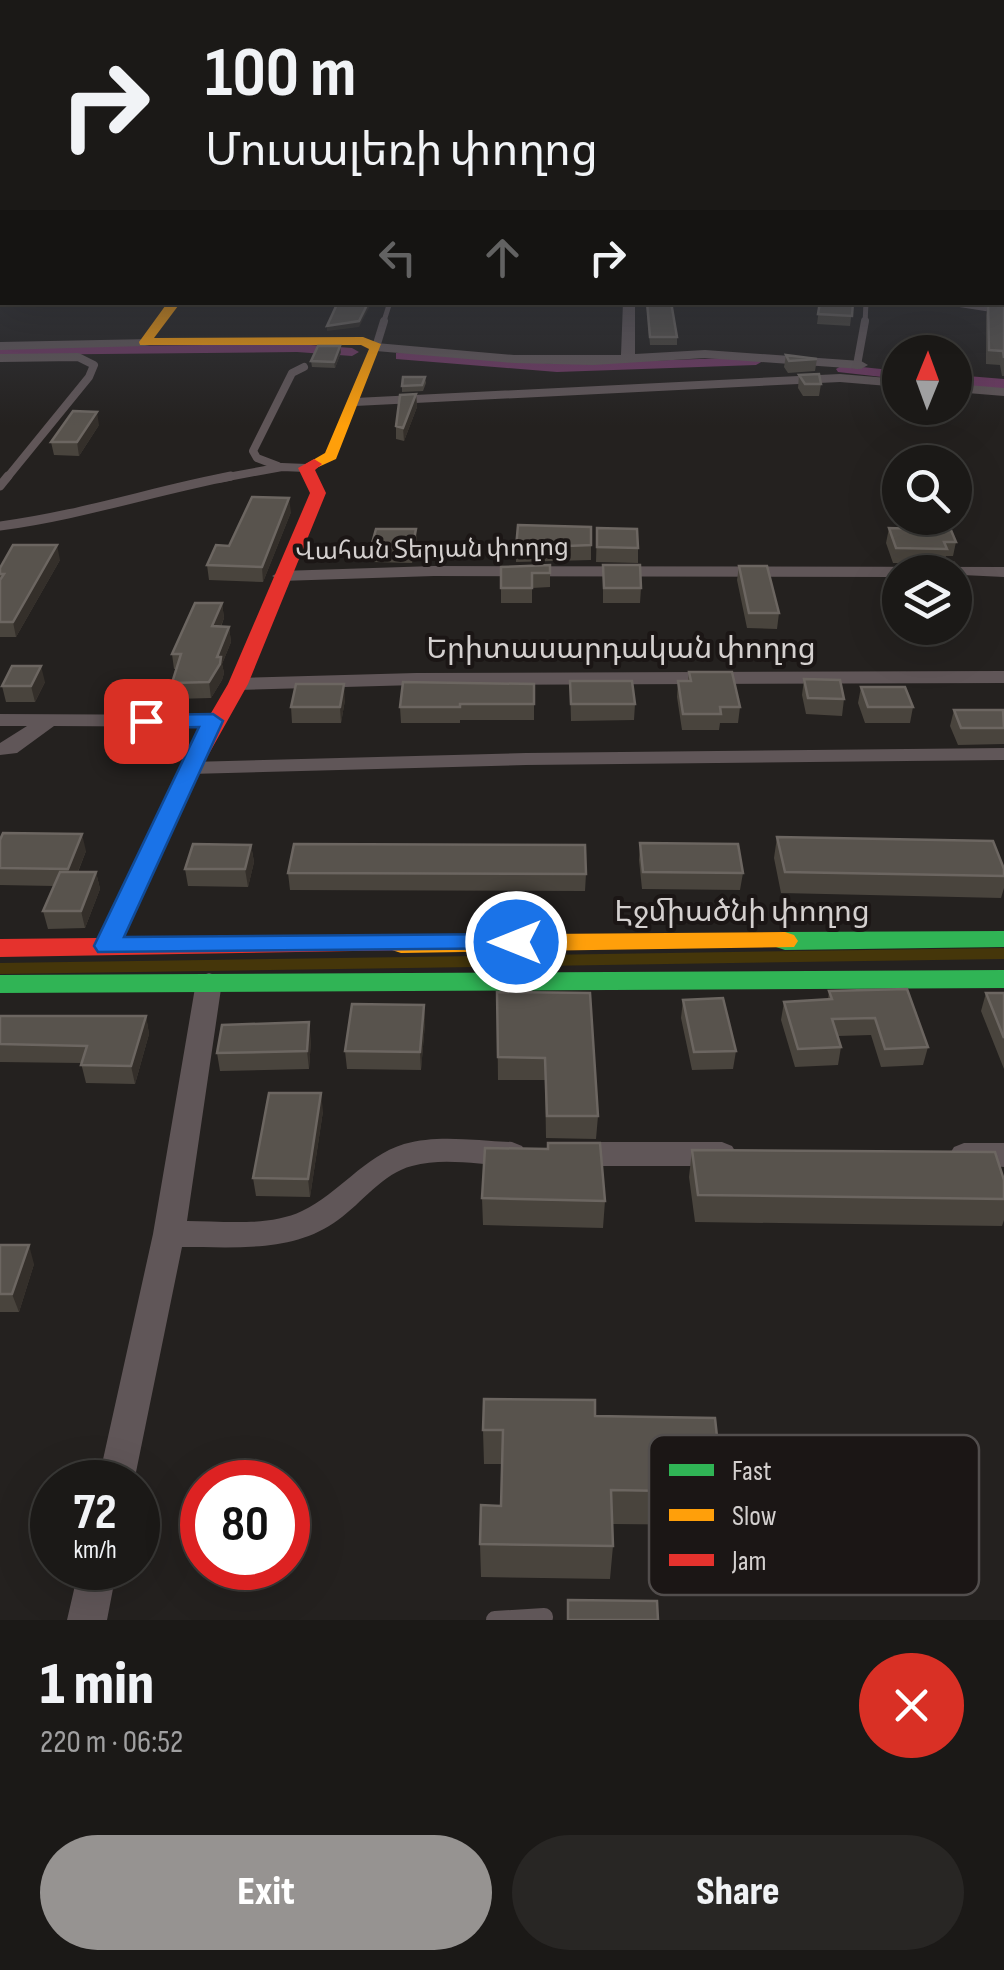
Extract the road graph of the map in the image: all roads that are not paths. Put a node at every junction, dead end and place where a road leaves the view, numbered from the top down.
1 (174, 305) edge
2 (389, 305) edge
3 (629, 305) edge
4 (866, 305) edge
5 (972, 305) edge
6 (1004, 310) edge
7 (146, 342) junction
8 (0, 346) edge
9 (376, 348) junction
10 (628, 356) junction
11 (0, 358) edge
12 (857, 365) junction
13 (304, 367) dead end
14 (882, 367) edge
15 (972, 375) edge
16 (1004, 378) edge
17 (882, 382) edge
18 (972, 389) edge
19 (1004, 392) edge
20 (355, 402) junction
21 (282, 467) junction
22 (306, 468) junction
23 (0, 486) edge
24 (0, 526) edge
25 (1004, 572) edge
26 (281, 576) junction
27 (1004, 678) edge
28 (238, 684) junction
29 (0, 720) edge
30 (213, 721) junction
31 (46, 722) junction
32 (0, 750) edge
33 (1004, 754) edge
34 (190, 768) junction
35 (1004, 939) edge
36 (107, 946) junction
37 (0, 948) edge
38 (1004, 978) edge
39 (209, 982) junction
40 (0, 984) edge
41 (748, 1154) edge
42 (925, 1155) edge
43 (1004, 1155) edge
44 (168, 1234) junction
45 (121, 1460) edge
46 (93, 1590) edge
47 (544, 1617) dead end
48 (87, 1620) edge
49 (495, 1620) edge

1 - 7 main road
2 - 9 lane
3 - 10 street
4 - 12 lane
5 - 6 street
7 - 8 street
7 - 9 main road
9 - 10 street
9 - 20 main road
10 - 12 street
11 - 23 lane
12 - 14 street
13 - 21 lane
15 - 16 street
17 - 20 street
18 - 19 street
20 - 22 main road
21 - 22 lane
21 - 24 lane
22 - 26 main road
25 - 26 street, Վահան Տերյան փողոց
26 - 28 main road
27 - 28 street, Երիտասարդական փողոց
28 - 30 main road
29 - 31 street
30 - 31 street
30 - 34 main road
31 - 32 street
33 - 34 street
34 - 36 main road
35 - 36 main road, Էջմիածնի փողոց
36 - 37 main road, Էջմիածնի փողոց
38 - 39 main road
39 - 40 main road
39 - 44 street
41 - 44 street
42 - 43 street
44 - 45 street
46 - 48 street
47 - 49 lane

